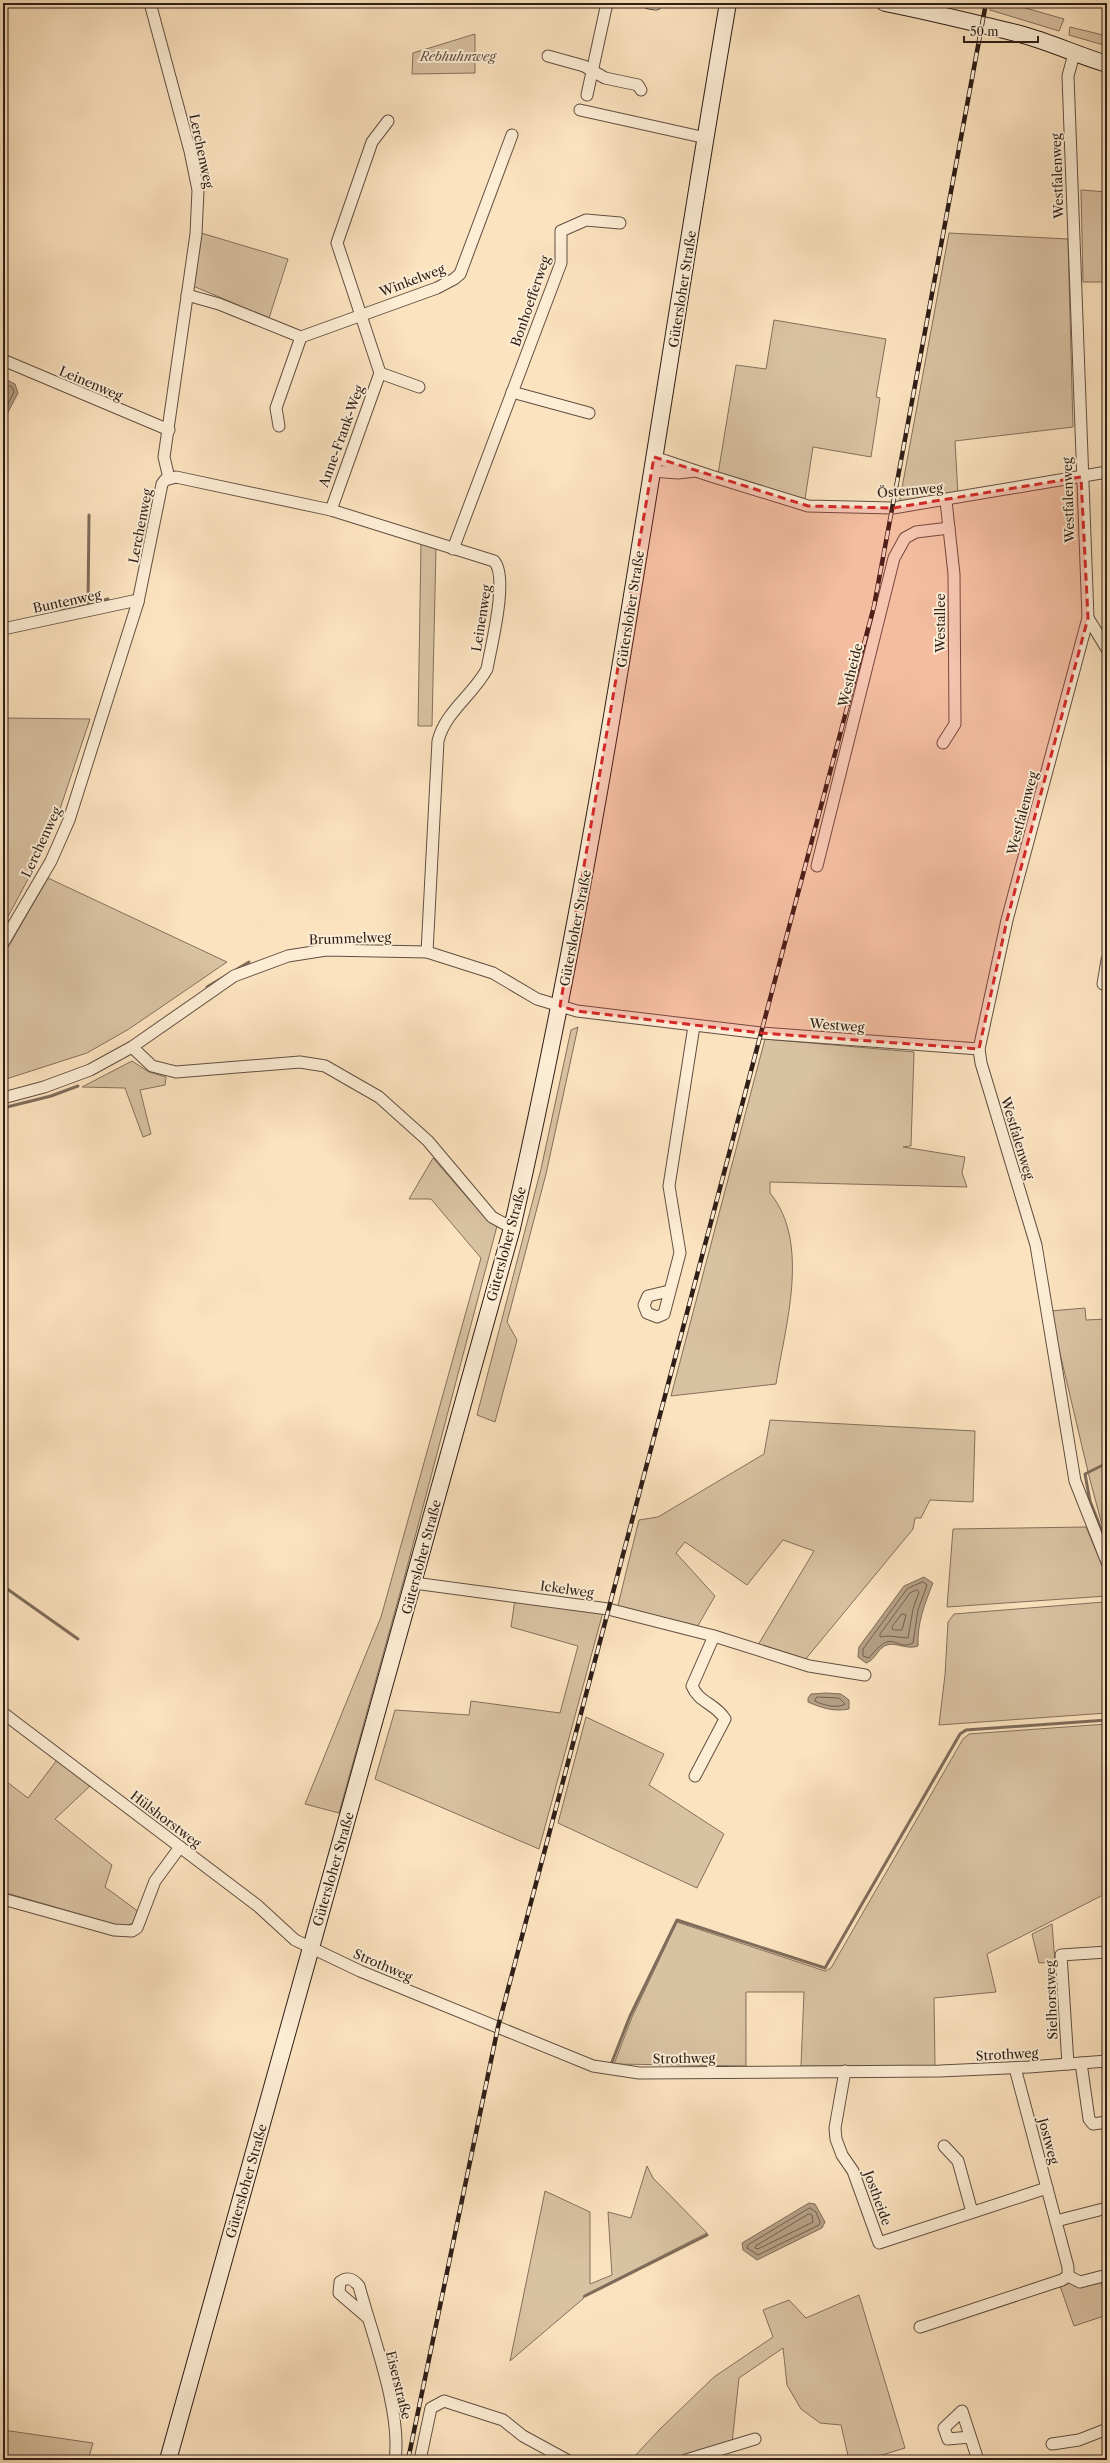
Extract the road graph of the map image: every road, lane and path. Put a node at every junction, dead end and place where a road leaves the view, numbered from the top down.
1 (150, 3) edge
2 (607, 3) edge
3 (728, 3) edge
4 (885, 3) edge
5 (1074, 54) junction
6 (548, 56) dead end
7 (1107, 64) edge
8 (592, 71) junction
9 (641, 90) dead end
10 (587, 95) dead end
11 (580, 110) dead end
12 (388, 121) dead end
13 (512, 135) dead end
14 (706, 138) junction
15 (620, 223) dead end
16 (187, 295) junction
17 (360, 315) junction
18 (301, 337) junction
19 (3, 360) edge
20 (380, 373) junction
21 (420, 386) dead end
22 (512, 392) junction
23 (589, 413) dead end
24 (279, 426) dead end
25 (169, 430) junction
26 (653, 464) junction
27 (1107, 472) edge
28 (1081, 477) junction
29 (169, 478) junction
30 (946, 501) junction
31 (331, 510) junction
32 (949, 528) junction
33 (453, 549) junction
34 (138, 602) junction
35 (1088, 618) junction
36 (3, 629) edge
37 (1107, 649) edge
38 (943, 743) dead end
39 (817, 866) dead end
40 (3, 943) edge
41 (427, 952) junction
42 (1107, 960) edge
43 (1103, 984) dead end
44 (560, 1006) junction
45 (694, 1026) junction
46 (132, 1047) junction
47 (979, 1049) junction
48 (3, 1098) edge
49 (512, 1228) junction
50 (669, 1291) dead end
51 (1107, 1562) edge
52 (414, 1583) junction
53 (714, 1636) junction
54 (865, 1674) dead end
55 (3, 1712) edge
56 (696, 1776) dead end
57 (180, 1847) junction
58 (3, 1899) edge
59 (311, 1948) junction
60 (1107, 1952) edge
61 (1107, 2061) edge
62 (1081, 2063) junction
63 (1068, 2064) junction
64 (1015, 2068) junction
65 (845, 2071) junction
66 (1107, 2122) edge
67 (944, 2146) dead end
68 (1047, 2188) junction
69 (1107, 2208) edge
70 (972, 2212) junction
71 (1056, 2221) junction
72 (1107, 2275) edge
73 (1068, 2276) junction
74 (367, 2318) dead end
75 (920, 2327) dead end
76 (1107, 2429) edge
77 (970, 2437) dead end
78 (756, 2439) dead end
79 (1052, 2444) dead end
80 (168, 2460) edge
81 (395, 2460) edge
82 (420, 2460) edge
83 (567, 2460) edge
84 (686, 2460) edge
85 (978, 2460) edge

1 - 16 street, Lerchenweg
2 - 8 street
3 - 14 main road, Gütersloher Straße
4 - 5 main road
5 - 7 main road
5 - 28 street, Westfalenweg
6 - 8 street
8 - 9 street
8 - 10 street
11 - 14 street
12 - 17 street
13 - 17 street, Winkelweg
14 - 26 main road, Gütersloher Straße
15 - 22 street, Bonhoefferweg
16 - 18 street
16 - 25 street, Lerchenweg
17 - 18 street, Winkelweg
17 - 20 street
18 - 24 street
19 - 25 street, Leinenweg
20 - 21 street
20 - 31 street, Anne-Frank-Weg
22 - 23 street
22 - 33 street, Bonhoefferweg
25 - 29 street, Lerchenweg
26 - 30 street, Östernweg
26 - 44 main road, Gütersloher Straße
27 - 28 street, Östernweg
28 - 30 street, Östernweg
28 - 35 street, Westfalenweg
29 - 31 street, Leinenweg
29 - 34 street, Lerchenweg
30 - 32 street, Westallee
31 - 33 street, Leinenweg
32 - 38 street, Westallee
32 - 39 street, Westheide
33 - 41 street, Leinenweg
34 - 36 street, Buntenweg
34 - 40 street, Lerchenweg
35 - 37 street
35 - 47 street, Westfalenweg
41 - 44 street, Brummelweg
41 - 46 street, Brummelweg
42 - 43 street
44 - 45 street, Westweg
44 - 49 main road, Gütersloher Straße
45 - 47 street, Westweg
45 - 50 street
46 - 48 street, Brummelweg
46 - 49 street
47 - 51 street, Westfalenweg
49 - 52 main road, Gütersloher Straße
52 - 53 street, Ickelweg
52 - 59 main road, Gütersloher Straße
53 - 54 street, Ickelweg
53 - 56 street
55 - 57 street, Hülshorstweg
57 - 58 street
57 - 59 street, Hülshorstweg
59 - 65 street, Strothweg
59 - 80 main road, Gütersloher Straße
60 - 63 street, Sielhorstweg
61 - 62 street, Strothweg
62 - 63 street, Strothweg
62 - 66 street
63 - 64 street, Strothweg
64 - 65 street, Strothweg
64 - 68 street, Jostweg
65 - 70 street, Jostheide
67 - 70 street
68 - 70 street, Jostheide
68 - 71 street, Jostweg
69 - 71 street
71 - 73 street, Jostweg
72 - 73 street
73 - 75 street
74 - 81 street, Eiserstraße
76 - 79 street
77 - 85 street
78 - 84 street
82 - 83 street

